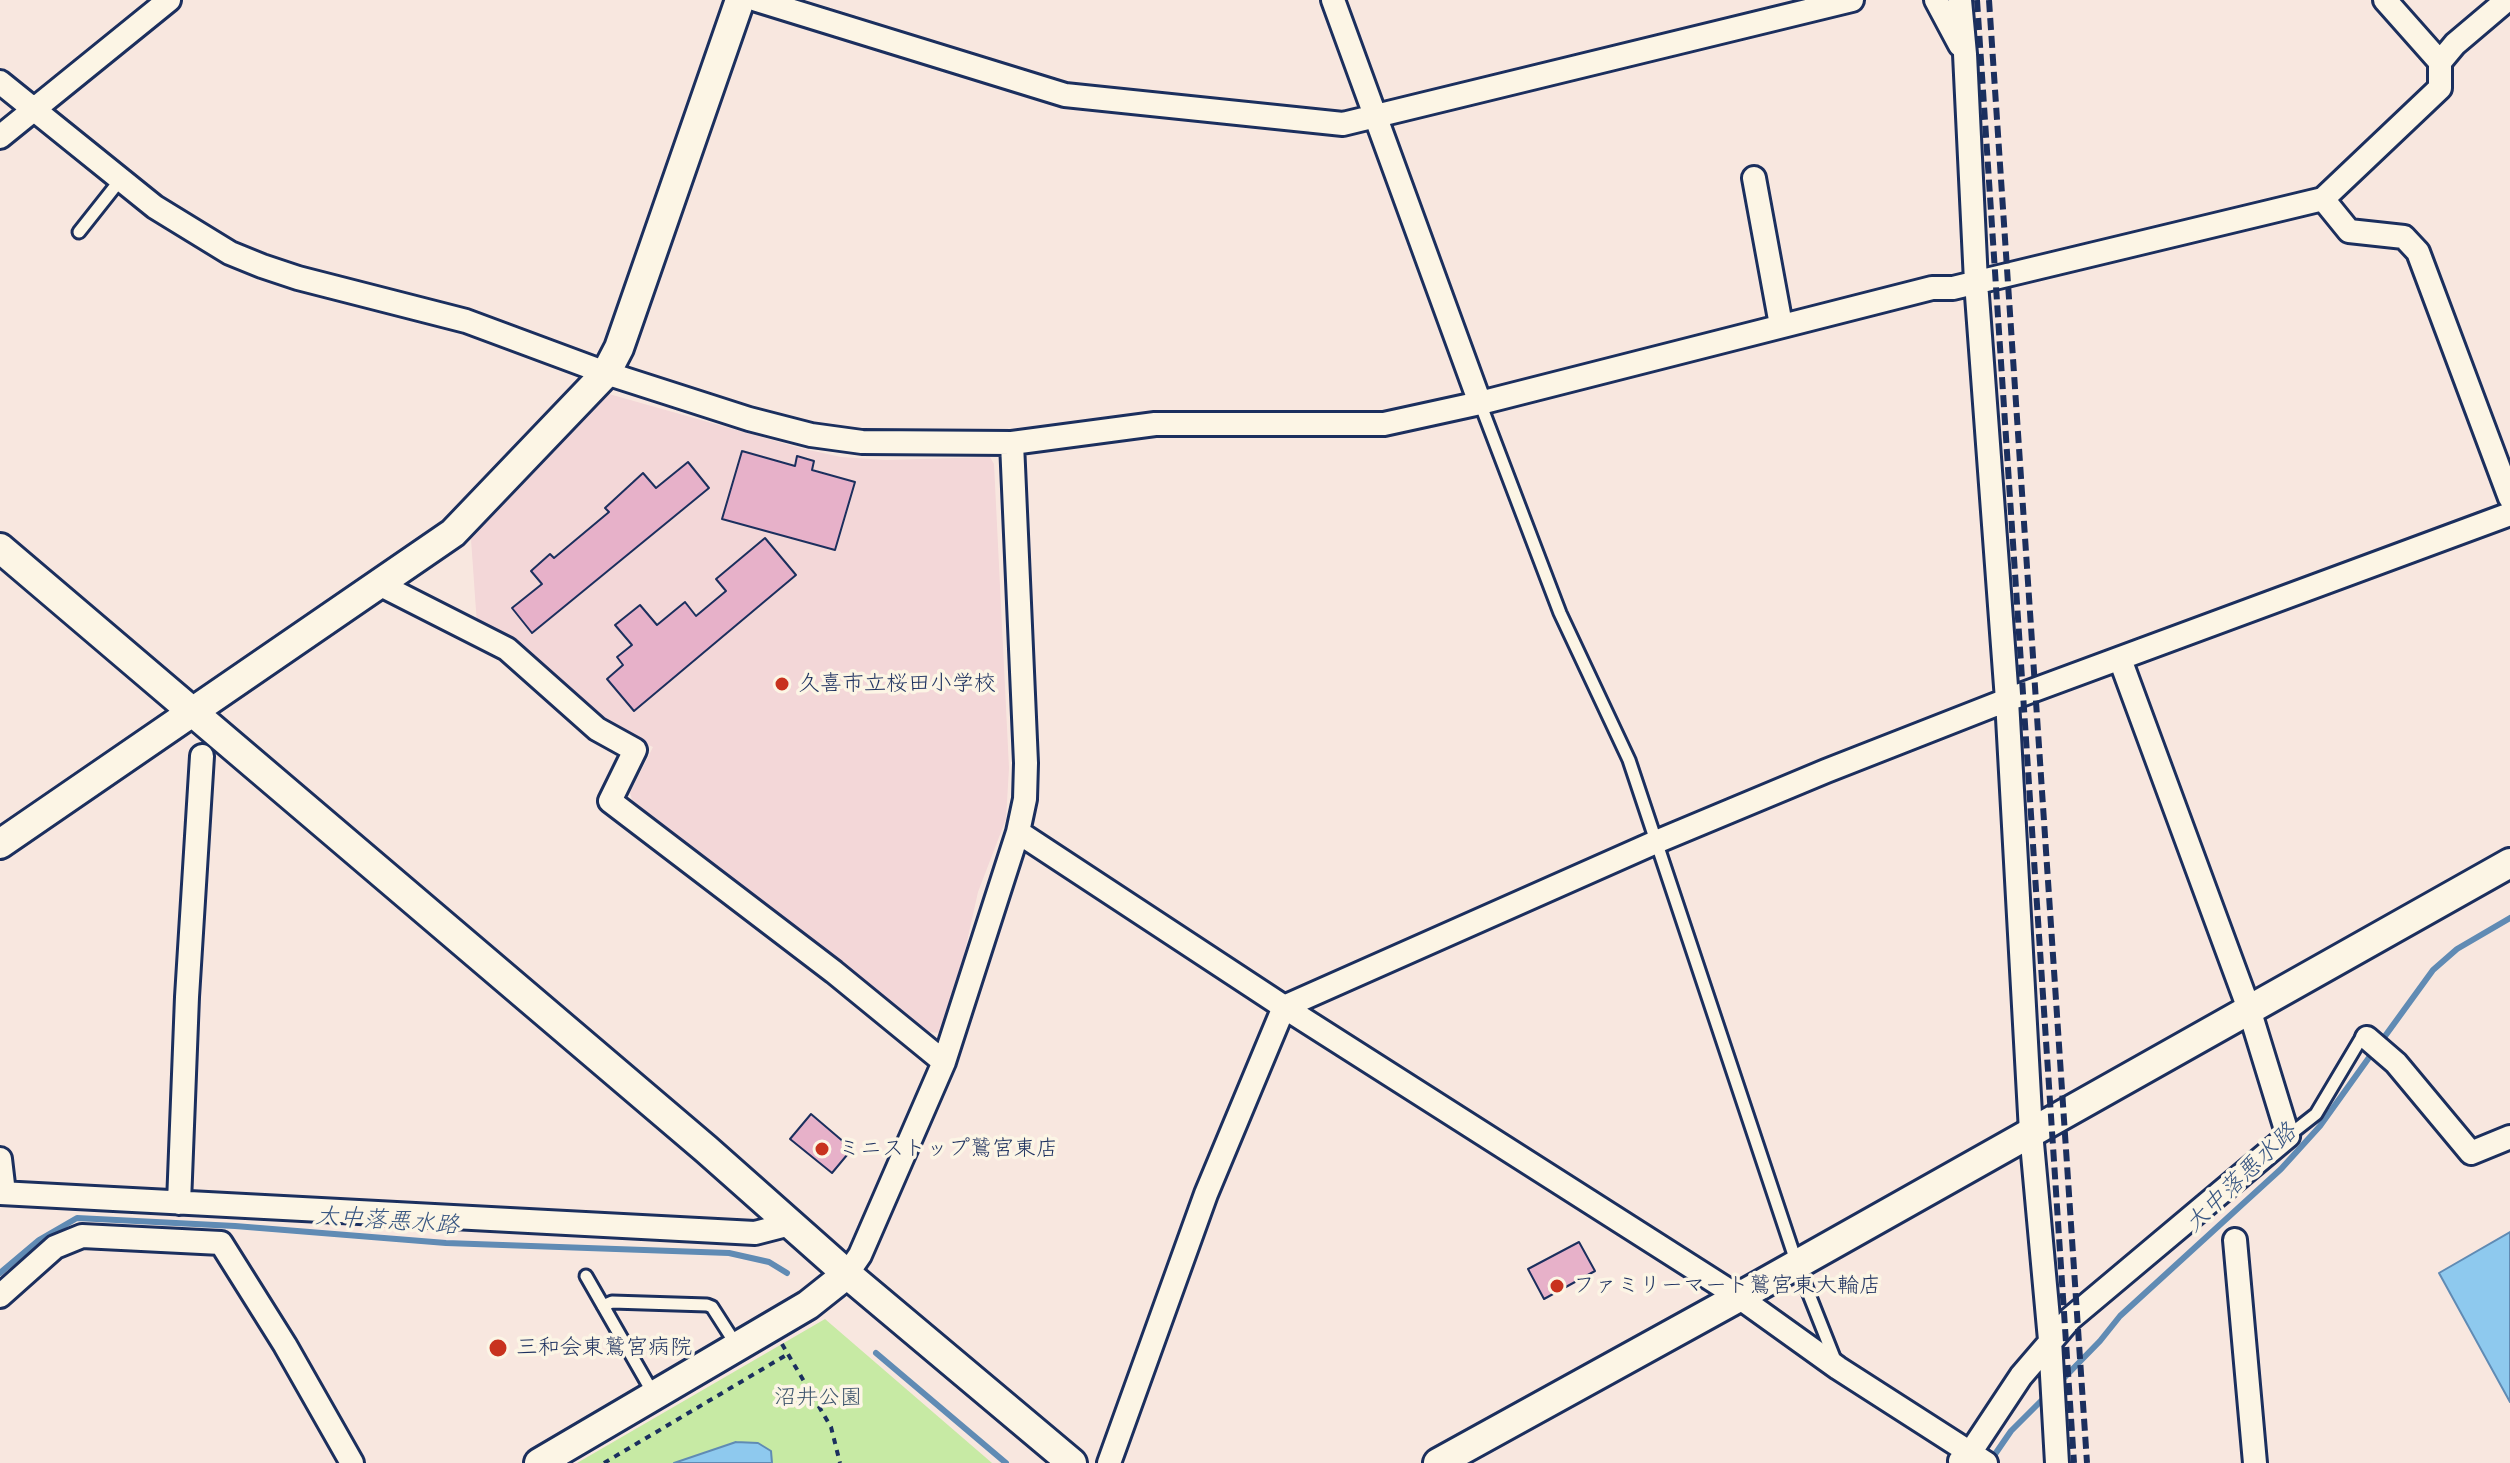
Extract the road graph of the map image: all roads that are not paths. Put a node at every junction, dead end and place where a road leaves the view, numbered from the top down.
1 (169, 0) edge
2 (740, 0) edge
3 (757, 0) edge
4 (1333, 0) edge
5 (1852, 0) edge
6 (1936, 0) edge
7 (1960, 0) edge
8 (2385, 0) edge
9 (2507, 0) edge
10 (1965, 54) junction
11 (2440, 62) junction
12 (0, 82) edge
13 (34, 109) junction
14 (1375, 114) junction
15 (0, 137) edge
16 (1754, 178) dead end
17 (121, 179) junction
18 (2323, 199) junction
19 (79, 232) dead end
20 (1976, 282) junction
21 (1781, 325) junction
22 (606, 373) junction
23 (1480, 403) junction
24 (1012, 443) junction
25 (2510, 498) edge
26 (2510, 514) edge
27 (0, 548) edge
28 (377, 583) junction
29 (2120, 659) junction
30 (2007, 700) junction
31 (192, 712) junction
32 (202, 756) dead end
33 (1018, 832) junction
34 (1656, 842) junction
35 (0, 844) edge
36 (2510, 863) edge
37 (1284, 1007) junction
38 (2249, 1009) junction
39 (2367, 1038) joint
40 (944, 1062) junction
41 (2031, 1132) junction
42 (2288, 1136) junction
43 (2510, 1137) edge
44 (0, 1159) edge
45 (2, 1193) edge
46 (179, 1203) junction
47 (790, 1224) junction
48 (2235, 1240) dead end
49 (1797, 1264) junction
50 (847, 1274) junction
51 (586, 1276) dead end
52 (0, 1296) edge
53 (1739, 1297) junction
54 (603, 1306) junction
55 (738, 1347) junction
56 (2050, 1348) junction
57 (1838, 1368) junction
58 (654, 1395) junction
59 (1973, 1459) edge
60 (352, 1463) edge
61 (539, 1463) edge
62 (1072, 1463) edge
63 (1109, 1463) edge
64 (1438, 1463) edge
65 (2057, 1463) edge
66 (2255, 1463) edge

1 - 13 street
2 - 22 street
3 - 14 street
4 - 14 street
5 - 14 street
6 - 10 street
7 - 10 street
8 - 11 street
9 - 11 street
10 - 20 street
11 - 18 street
12 - 13 street
13 - 15 street
13 - 17 street
14 - 23 street
16 - 21 street
17 - 19 lane
17 - 22 street
18 - 20 street
18 - 25 street
20 - 21 street
20 - 30 street
21 - 23 street
22 - 24 street
22 - 28 street
23 - 24 street
23 - 34 lane
24 - 33 street
26 - 29 street
27 - 31 street
28 - 31 street
28 - 40 street
29 - 30 street
29 - 38 street
30 - 34 street
30 - 41 street
31 - 35 street
31 - 47 street
32 - 46 street
33 - 37 street
33 - 40 street
34 - 37 street
34 - 49 lane
36 - 38 street
37 - 53 street
37 - 63 street
38 - 41 street
38 - 42 street
39 - 42 lane
39 - 43 street
40 - 50 street
41 - 49 street
41 - 56 street
42 - 56 street
44 - 45 street
45 - 46 street
46 - 47 street
47 - 50 street
48 - 66 street
49 - 53 street
49 - 57 lane
50 - 55 street
50 - 62 street
51 - 54 lane
52 - 60 street
53 - 57 street
53 - 64 street
54 - 55 lane
54 - 58 lane
55 - 58 street
56 - 59 street
56 - 65 street
57 - 59 street
58 - 61 street

